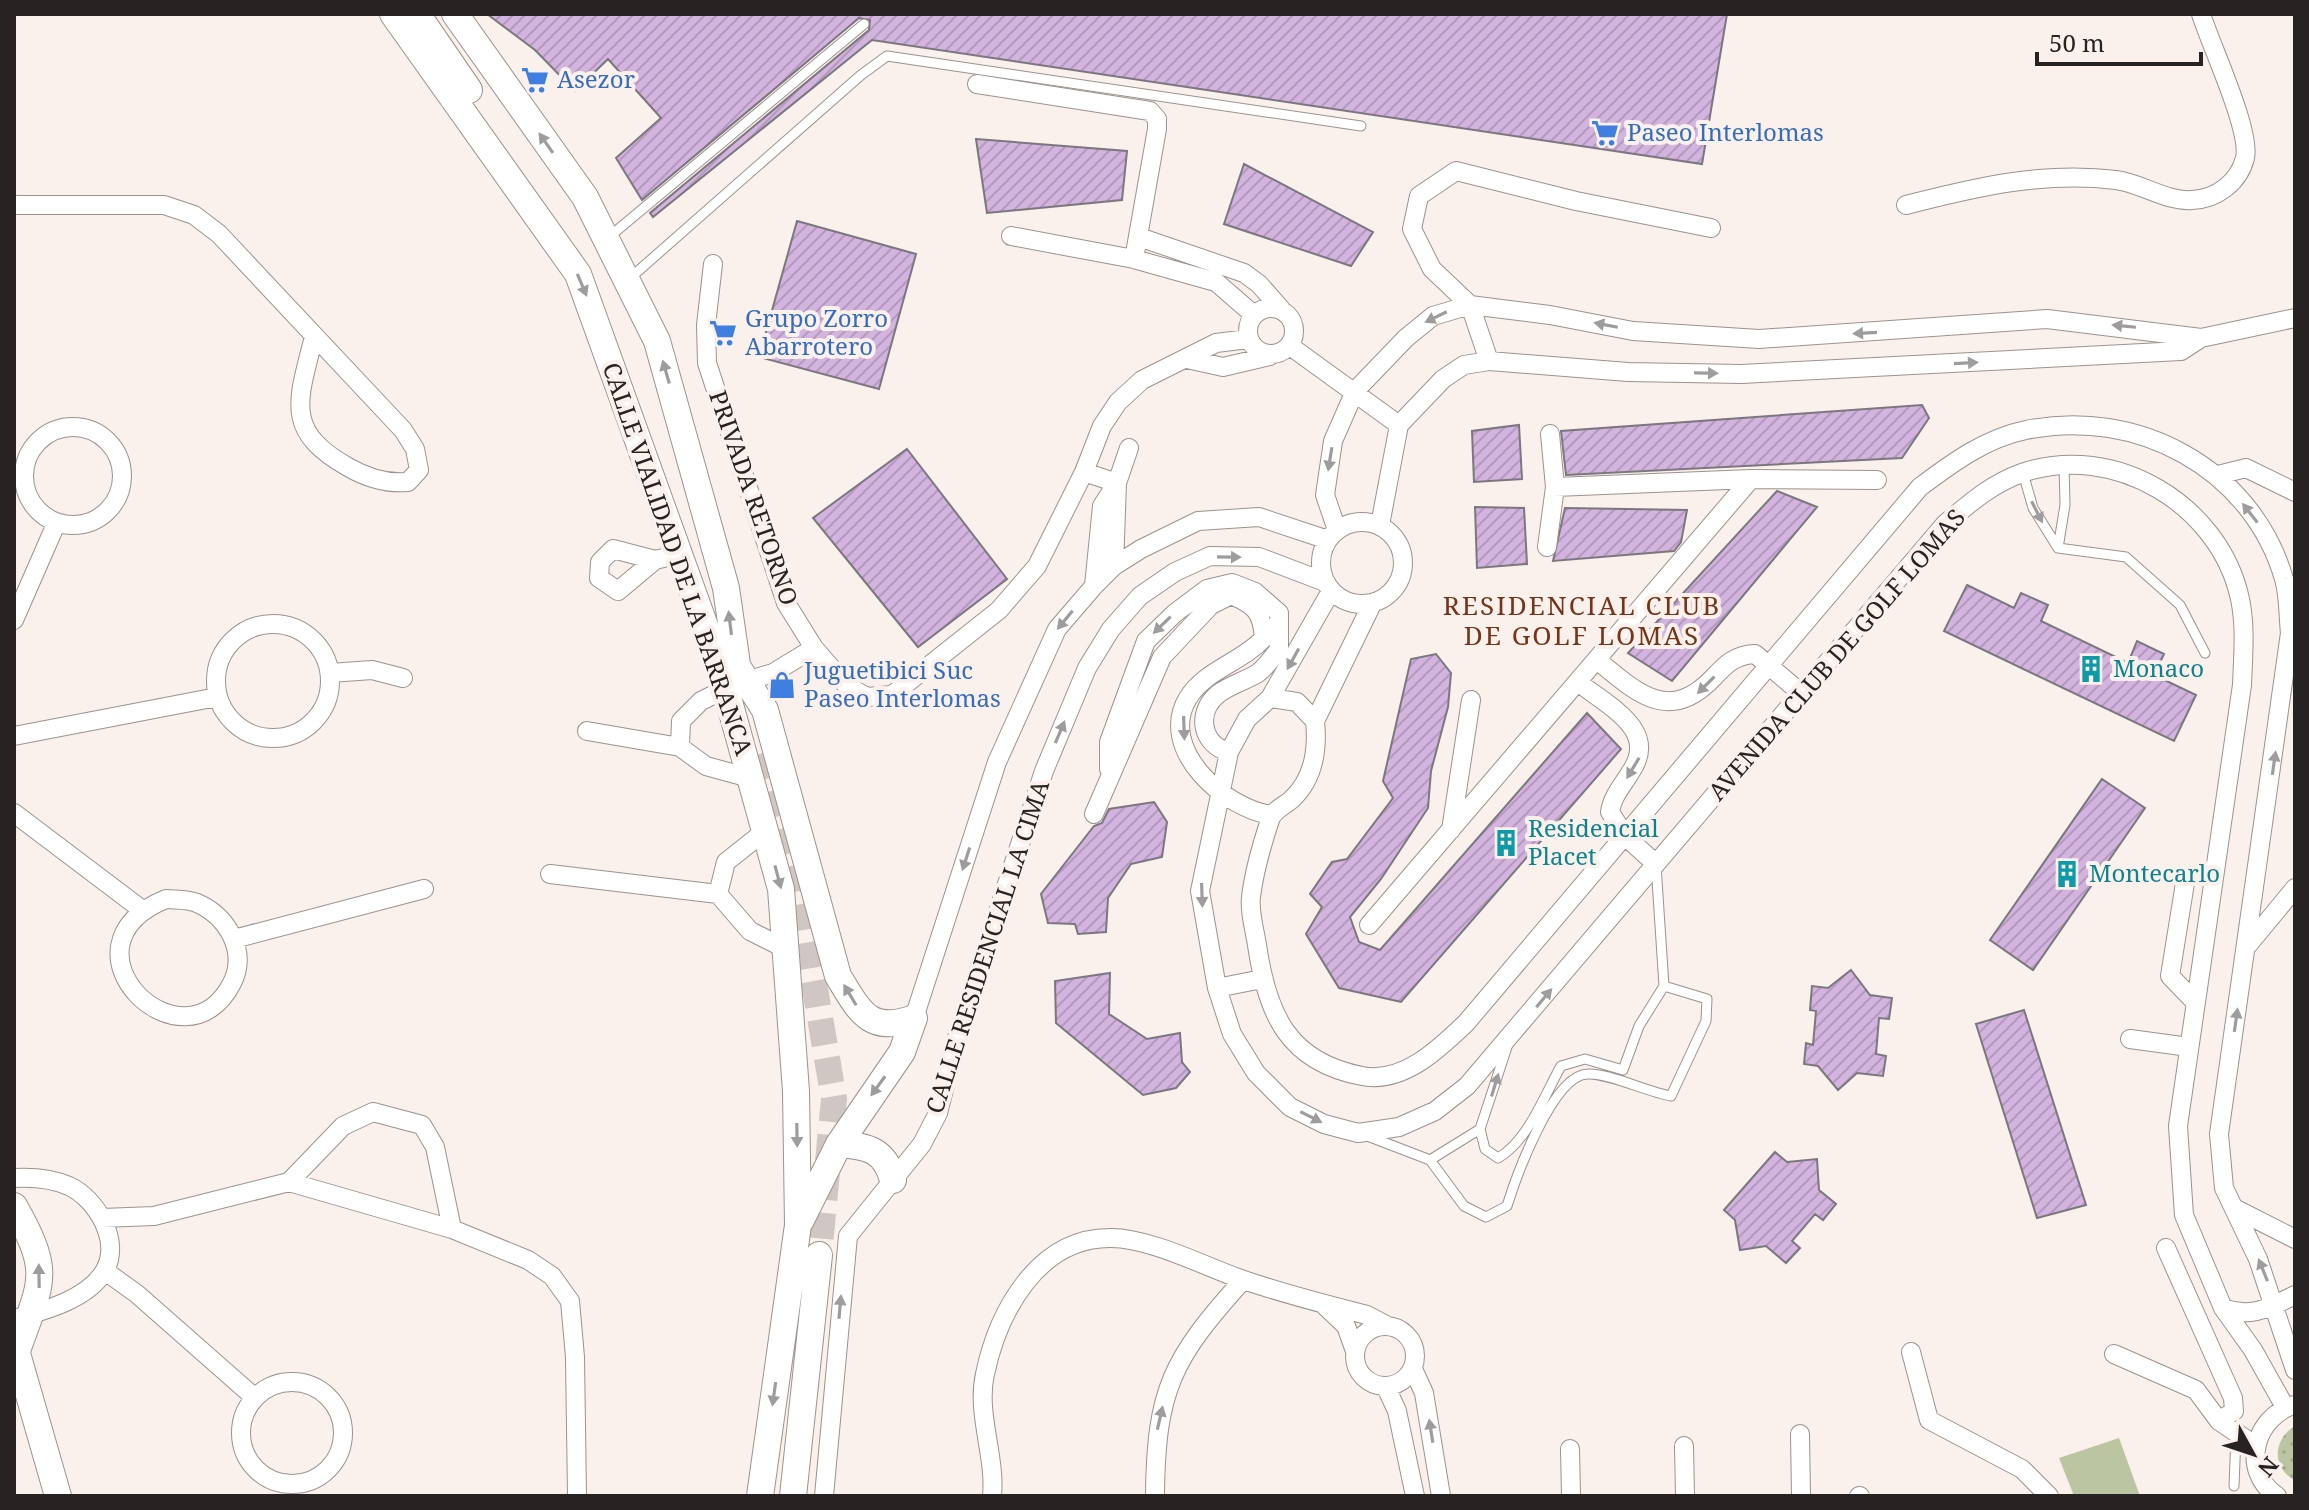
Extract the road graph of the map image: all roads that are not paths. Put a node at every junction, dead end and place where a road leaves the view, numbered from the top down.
1 (393, 14) edge
2 (417, 14) edge
3 (455, 14) edge
4 (2201, 14) edge
5 (864, 24) dead end
6 (977, 84) dead end
7 (1361, 126) dead end
8 (1906, 205) dead end
9 (16, 208) edge
10 (1711, 228) dead end
11 (1011, 236) dead end
12 (1139, 237) junction
13 (606, 239) junction
14 (561, 250) junction
15 (1134, 259) junction
16 (713, 264) dead end
17 (1225, 264) junction
18 (627, 281) junction
19 (1216, 282) junction
20 (1470, 305) junction
21 (1281, 309) junction
22 (1254, 315) junction
23 (2295, 318) edge
24 (314, 336) junction
25 (2201, 338) junction
26 (1248, 339) junction
27 (1284, 350) junction
28 (1187, 359) junction
29 (1489, 361) junction
30 (1355, 391) junction
31 (1399, 425) junction
32 (1550, 434) dead end
33 (1129, 448) dead end
34 (2064, 465) junction
35 (1084, 472) junction
36 (2023, 473) junction
37 (2218, 475) junction
38 (1751, 479) junction
39 (1877, 480) dead end
40 (1117, 483) junction
41 (1555, 487) junction
42 (2295, 492) edge
43 (56, 524) junction
44 (1380, 525) junction
45 (1333, 535) junction
46 (1547, 547) dead end
47 (2058, 548) junction
48 (667, 557) junction
49 (1114, 566) junction
50 (2290, 578) edge
51 (1094, 586) junction
52 (1328, 586) junction
53 (1372, 604) junction
54 (14, 620) edge
55 (814, 648) junction
56 (2205, 653) dead end
57 (1597, 660) junction
58 (1769, 664) junction
59 (330, 673) junction
60 (403, 678) dead end
61 (736, 678) junction
62 (1578, 682) junction
63 (2284, 691) junction
64 (1801, 693) junction
65 (217, 697) junction
66 (1270, 698) junction
67 (1471, 700) dead end
68 (2295, 711) edge
69 (1315, 721) junction
70 (587, 731) dead end
71 (14, 736) edge
72 (680, 747) junction
73 (1229, 752) junction
74 (755, 766) junction
75 (1108, 776) junction
76 (1219, 792) junction
77 (14, 813) edge
78 (1094, 814) dead end
79 (1271, 815) junction
80 (1451, 830) junction
81 (765, 831) junction
82 (1625, 836) junction
83 (1656, 864) junction
84 (550, 874) dead end
85 (2185, 883) dead end
86 (2295, 888) edge
87 (424, 889) dead end
88 (718, 894) junction
89 (141, 909) junction
90 (1369, 925) dead end
91 (234, 939) junction
92 (2247, 947) junction
93 (786, 949) junction
94 (1262, 979) junction
95 (1664, 986) junction
96 (1217, 988) junction
97 (2196, 1003) junction
98 (914, 1018) junction
99 (2130, 1039) dead end
100 (1508, 1041) junction
101 (2189, 1047) junction
102 (1623, 1070) junction
103 (1620, 1083) junction
104 (1480, 1129) junction
105 (1358, 1133) junction
106 (839, 1144) junction
107 (1430, 1160) junction
108 (14, 1178) edge
109 (893, 1180) junction
110 (289, 1182) junction
111 (14, 1206) edge
112 (2234, 1208) junction
113 (102, 1218) junction
114 (798, 1225) junction
115 (452, 1229) junction
116 (2295, 1239) edge
117 (2166, 1248) dead end
118 (819, 1255) tunnel mouth
119 (105, 1271) junction
120 (1243, 1280) junction
121 (2295, 1295) edge
122 (1322, 1303) junction
123 (2276, 1305) junction
124 (2223, 1308) junction
125 (22, 1316) edge
126 (1386, 1325) junction
127 (16, 1346) edge
128 (1355, 1351) junction
129 (1911, 1352) dead end
130 (2114, 1354) dead end
131 (1413, 1369) junction
132 (2295, 1370) edge
133 (1386, 1387) junction
134 (254, 1397) junction
135 (2290, 1406) edge
136 (2219, 1421) junction
137 (1800, 1434) dead end
138 (2236, 1436) junction
139 (1684, 1446) dead end
140 (2256, 1446) junction
141 (1570, 1449) dead end
142 (2234, 1486) dead end
143 (2273, 1494) edge
144 (58, 1496) edge
145 (577, 1496) edge
146 (760, 1496) edge
147 (793, 1496) edge
148 (824, 1496) edge
149 (992, 1496) edge
150 (1155, 1496) edge
151 (1415, 1496) edge
152 (1441, 1496) edge
153 (1571, 1496) edge
154 (1685, 1496) edge
155 (1801, 1496) edge
156 (2049, 1496) edge

1 - 14 main road, CALLE VIALIDAD DE LA BARRANCA
2 - 14 main road
13 -> 3 main road, CALLE VIALIDAD DE LA BARRANCA
4 - 8 street
5 - 13 lane
6 - 12 street
7 - 18 lane
9 - 24 street
10 - 20 street
11 - 15 street
12 - 15 street
12 - 17 street
13 - 18 main road, CALLE VIALIDAD DE LA BARRANCA
14 -> 48 main road, CALLE VIALIDAD DE LA BARRANCA
15 - 19 street
16 - 55 street, PRIVADA RETORNO
17 - 19 street
17 - 21 street
61 -> 18 main road, CALLE VIALIDAD DE LA BARRANCA
19 - 22 street
25 -> 20 street
20 - 29 street
20 -> 30 street
21 - 22 street
21 - 27 street
22 - 26 street
23 - 25 street
24 - 24 street
29 -> 25 street
26 - 27 street
26 - 28 street, PRIVADA RETORNO
27 - 28 street
27 - 30 street
28 - 35 street, PRIVADA RETORNO
29 - 31 street
30 - 31 street
30 -> 45 street
31 - 44 street
32 - 41 street
33 - 40 street
34 - 36 street, AVENIDA CLUB DE GOLF LOMAS
34 - 47 lane
34 - 97 street, AVENIDA CLUB DE GOLF LOMAS
35 - 40 street
35 - 55 street, PRIVADA RETORNO
36 -> 47 lane
36 - 64 street, AVENIDA CLUB DE GOLF LOMAS
37 - 42 street
50 -> 37 street, AVENIDA CLUB DE GOLF LOMAS
37 - 58 street, AVENIDA CLUB DE GOLF LOMAS
38 - 39 street
38 - 41 street
38 - 57 street
40 - 49 street
40 - 51 street
41 - 46 street
43 - 43 street
43 - 54 street
44 - 45 street
44 - 53 street
45 - 49 street, CALLE RESIDENCIAL LA CIMA
45 - 52 street
47 - 56 lane
48 - 48 street
48 - 61 main road, CALLE VIALIDAD DE LA BARRANCA
49 - 51 street, CALLE RESIDENCIAL LA CIMA
50 - 63 street, AVENIDA CLUB DE GOLF LOMAS
51 -> 98 street, CALLE RESIDENCIAL LA CIMA
52 - 53 street
52 -> 66 street, AVENIDA CLUB DE GOLF LOMAS
109 -> 52 street, CALLE RESIDENCIAL LA CIMA
53 - 69 street
55 - 61 street
58 -> 57 street
57 - 62 street
58 - 64 street
58 - 82 street, AVENIDA CLUB DE GOLF LOMAS
59 - 60 street
59 - 65 street
59 - 65 street
61 - 72 street
61 - 74 main road, CALLE VIALIDAD DE LA BARRANCA
98 -> 61 main road
62 - 80 street
62 -> 82 street
63 - 68 street
92 -> 63 street, AVENIDA CLUB DE GOLF LOMAS
64 - 83 street, AVENIDA CLUB DE GOLF LOMAS
65 - 71 street
66 - 69 street
66 - 73 street, AVENIDA CLUB DE GOLF LOMAS
67 - 80 street
69 - 79 street
70 - 72 street
72 - 74 street
73 -> 75 street
73 - 76 street, AVENIDA CLUB DE GOLF LOMAS
74 - 81 main road, CALLE VIALIDAD DE LA BARRANCA
75 -> 76 street
75 - 78 street
76 - 79 street
76 -> 96 street, AVENIDA CLUB DE GOLF LOMAS
77 - 89 street
79 - 94 street, AVENIDA CLUB DE GOLF LOMAS
80 - 90 street
81 - 88 street
81 -> 93 main road, CALLE VIALIDAD DE LA BARRANCA
82 - 83 street
82 - 94 street, AVENIDA CLUB DE GOLF LOMAS
83 - 95 lane
100 -> 83 street, AVENIDA CLUB DE GOLF LOMAS
84 - 88 street
85 - 97 street
86 - 92 street
87 - 91 street
88 - 93 street
89 - 91 street
89 - 91 street
112 -> 92 street, AVENIDA CLUB DE GOLF LOMAS
93 -> 114 main road, CALLE VIALIDAD DE LA BARRANCA
94 - 96 street
95 - 102 lane
95 - 103 lane
96 -> 105 street, AVENIDA CLUB DE GOLF LOMAS
97 - 101 street, AVENIDA CLUB DE GOLF LOMAS
98 -> 106 main road
99 - 101 street
104 -> 100 lane
100 - 105 street, AVENIDA CLUB DE GOLF LOMAS
101 - 124 street, AVENIDA CLUB DE GOLF LOMAS
102 - 103 lane
102 - 104 lane
103 - 107 lane
104 - 107 lane
105 - 107 lane
106 - 109 main road
106 - 114 main road
108 - 113 street
148 -> 109 street, CALLE RESIDENCIAL LA CIMA
110 - 113 street
110 - 115 street
110 - 115 street
125 -> 111 main road
112 - 116 street
123 -> 112 street, AVENIDA CLUB DE GOLF LOMAS
113 - 119 street
114 -> 146 main road, CALLE VIALIDAD DE LA BARRANCA
115 - 145 street
117 - 136 street
118 - 147 main road
119 - 125 street
119 - 134 street
120 - 122 street
120 - 149 street
150 -> 120 street
121 - 123 street
122 - 126 street
122 - 128 street
123 - 124 street
123 - 132 street, AVENIDA CLUB DE GOLF LOMAS
124 - 135 street, AVENIDA CLUB DE GOLF LOMAS
125 - 127 main road
126 - 128 street
126 - 131 street
127 - 144 main road
128 - 133 street
129 - 156 street
130 - 136 street
131 - 133 street
152 -> 131 street
133 - 151 street
134 - 134 street
135 - 140 street
136 - 138 street
137 - 155 street
138 - 140 street
138 - 142 lane
139 - 154 street
140 - 143 street
141 - 153 street

